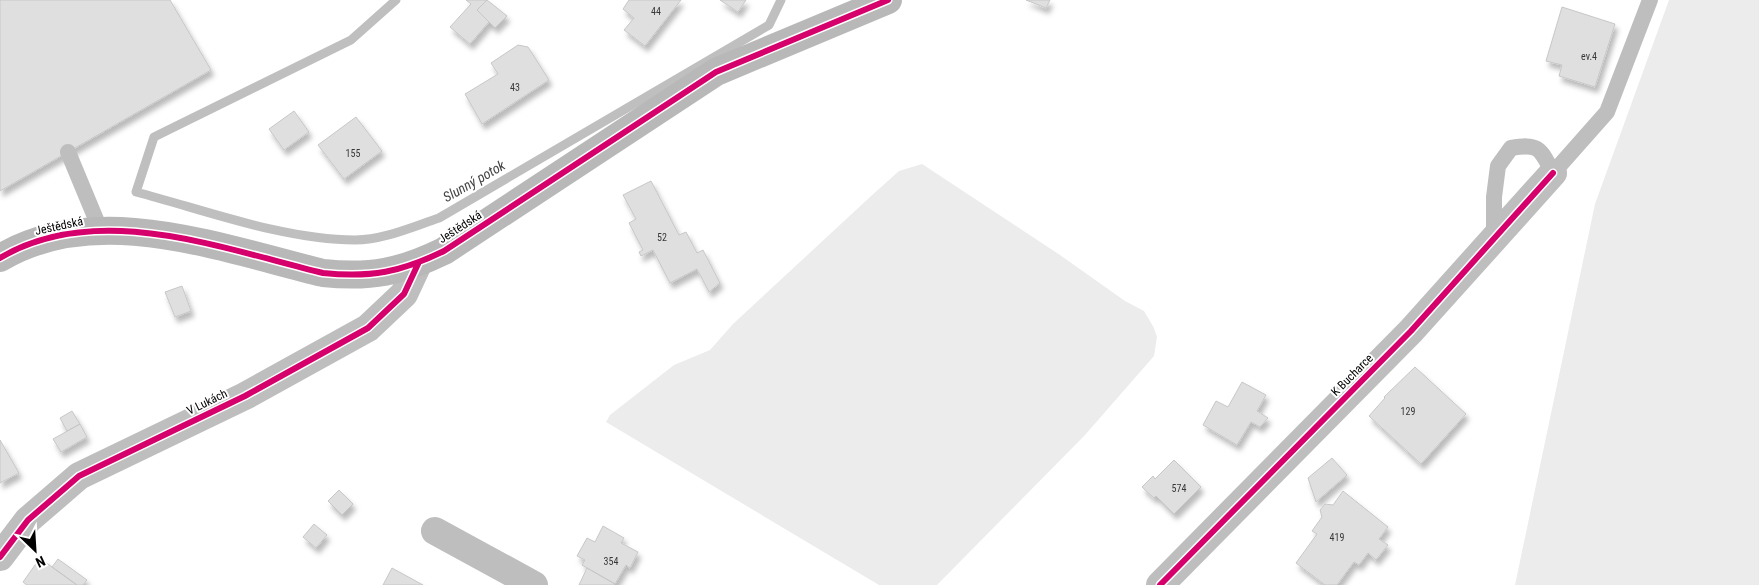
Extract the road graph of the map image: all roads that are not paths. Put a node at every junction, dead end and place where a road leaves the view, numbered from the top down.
1 (888, 0) edge
2 (1650, 0) edge
3 (68, 152) dead end
4 (1553, 173) junction
5 (100, 229) junction
6 (1494, 239) junction
7 (0, 258) edge
8 (418, 264) junction
9 (435, 530) dead end
10 (0, 557) edge
11 (534, 585) edge
12 (1160, 585) edge

1 - 8 street, Ještědská
2 - 4 lane
3 - 5 lane
4 - 6 street, K Bucharce
4 - 6 lane
5 - 7 street, Ještědská
5 - 8 street, Ještědská
6 - 12 street, K Bucharce
8 - 10 street, V Lukách
9 - 11 street

